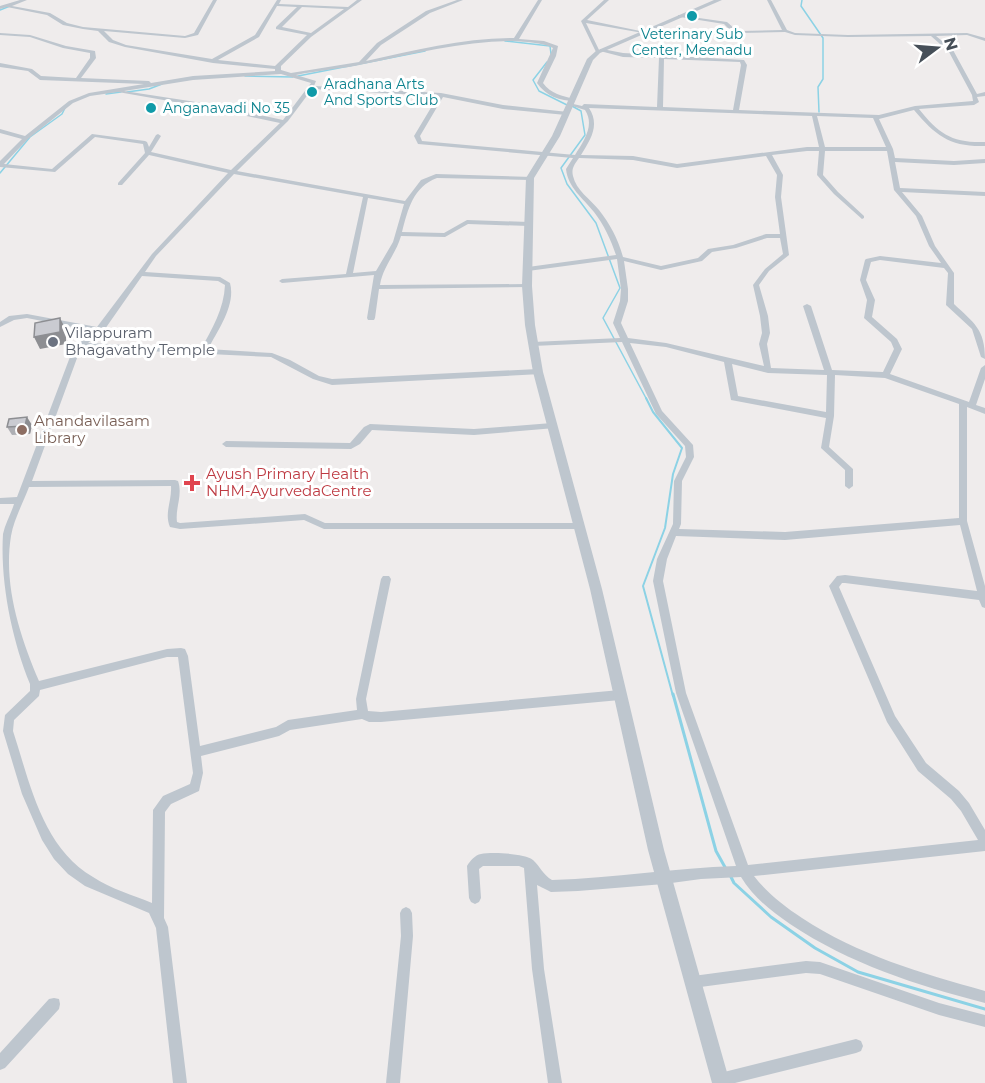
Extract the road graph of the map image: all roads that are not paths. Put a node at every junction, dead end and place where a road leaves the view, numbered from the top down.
1 (25, 0) edge
2 (215, 0) edge
3 (360, 0) edge
4 (461, 0) edge
5 (540, 0) edge
6 (607, 0) edge
7 (719, 0) edge
8 (769, 0) edge
9 (277, 3) edge
10 (302, 5) junction
11 (9, 7) junction
12 (0, 8) edge
13 (348, 8) junction
14 (680, 16) junction
15 (583, 22) junction
16 (100, 30) junction
17 (785, 31) junction
18 (643, 32) junction
19 (985, 32) edge
20 (0, 34) edge
21 (311, 34) junction
22 (970, 35) junction
23 (933, 36) junction
24 (516, 40) junction
25 (985, 40) edge
26 (600, 51) junction
27 (662, 57) junction
28 (213, 61) junction
29 (361, 63) junction
30 (0, 65) edge
31 (279, 70) junction
32 (293, 75) junction
33 (78, 79) junction
34 (310, 83) junction
35 (152, 86) junction
36 (113, 90) junction
37 (985, 94) edge
38 (441, 95) junction
39 (975, 95) junction
40 (571, 106) junction
41 (660, 108) junction
42 (915, 108) junction
43 (736, 111) junction
44 (814, 114) junction
45 (879, 117) junction
46 (283, 122) junction
47 (0, 131) edge
48 (158, 136) dead end
49 (26, 138) junction
50 (985, 144) edge
51 (822, 148) junction
52 (890, 149) junction
53 (148, 153) junction
54 (545, 154) junction
55 (768, 154) junction
56 (576, 157) junction
57 (893, 159) junction
58 (985, 161) edge
59 (0, 164) edge
60 (233, 172) junction
61 (530, 178) junction
62 (120, 184) dead end
63 (897, 190) junction
64 (985, 194) edge
65 (366, 195) junction
66 (407, 203) junction
67 (862, 217) dead end
68 (529, 224) junction
69 (398, 234) junction
70 (783, 236) junction
71 (619, 257) junction
72 (946, 266) junction
73 (528, 269) junction
74 (141, 273) junction
75 (378, 273) junction
76 (349, 275) junction
77 (282, 281) dead end
78 (527, 286) junction
79 (376, 287) junction
80 (807, 306) dead end
81 (371, 318) dead end
82 (0, 325) edge
83 (99, 330) junction
84 (624, 340) junction
85 (533, 344) junction
86 (81, 345) junction
87 (203, 351) junction
88 (985, 357) edge
89 (727, 359) junction
90 (985, 368) edge
91 (768, 369) junction
92 (538, 372) junction
93 (830, 372) junction
94 (886, 375) junction
95 (967, 404) junction
96 (985, 411) edge
97 (830, 416) junction
98 (552, 426) junction
99 (226, 444) dead end
100 (26, 484) junction
101 (849, 486) dead end
102 (20, 500) junction
103 (0, 501) edge
104 (963, 521) junction
105 (579, 526) junction
106 (673, 532) junction
107 (386, 579) dead end
108 (984, 600) edge
109 (35, 687) junction
110 (620, 695) junction
111 (363, 714) junction
112 (196, 752) junction
113 (985, 843) edge
114 (530, 865) junction
115 (742, 871) junction
116 (664, 878) junction
117 (475, 898) dead end
118 (406, 913) dead end
119 (158, 917) junction
120 (693, 982) junction
121 (985, 997) edge
122 (54, 1004) dead end
123 (985, 1021) edge
124 (856, 1046) dead end
125 (0, 1062) edge
126 (720, 1082) edge
127 (180, 1083) edge
128 (393, 1083) edge
129 (555, 1083) edge

1 - 11 street
2 - 16 street
3 - 13 street
4 - 29 street
5 - 24 street
6 - 15 street
7 - 14 street
8 - 17 street
9 - 10 street
9 - 28 street
10 - 13 street
10 - 21 street
11 - 12 street
11 - 16 street
13 - 21 street
14 - 17 street
14 - 18 street
15 - 18 street
15 - 26 street
16 - 28 street
17 - 23 street
18 - 26 street
19 - 22 street
20 - 33 street
21 - 31 street
22 - 23 street
22 - 25 street
23 - 39 street
24 - 29 street
24 - 40 street
26 - 27 street
26 - 40 street
27 - 41 street
27 - 43 street
28 - 31 street
29 - 32 street
30 - 33 street
31 - 32 street
31 - 35 street
32 - 34 street
33 - 35 street
34 - 38 street
34 - 46 street
35 - 36 street
36 - 46 street
36 - 49 street
37 - 39 street
38 - 40 street
38 - 54 street
39 - 42 street
40 - 41 street
40 - 54 street
40 - 56 street
41 - 43 street
42 - 45 street
42 - 50 street
43 - 44 street
44 - 45 street
44 - 51 street
45 - 52 street
46 - 60 street
47 - 49 street
48 - 53 street
49 - 59 street
51 - 52 street
51 - 55 street
51 - 67 street
52 - 57 street
53 - 59 street
53 - 60 street
53 - 62 street
54 - 56 street
54 - 61 street
55 - 56 street
55 - 70 street
56 - 71 street
57 - 58 street
57 - 63 street
60 - 65 street
60 - 74 street
61 - 66 street
61 - 68 street
63 - 64 street
63 - 72 street
65 - 66 street
65 - 76 street
66 - 69 street
68 - 69 street
68 - 73 street
69 - 75 street
70 - 71 street
70 - 91 street
71 - 73 street
71 - 84 street
72 - 88 street
72 - 94 street
73 - 78 street
74 - 83 street
74 - 87 street
75 - 76 street
75 - 79 street
76 - 77 street
78 - 79 street
78 - 85 street
79 - 81 street
80 - 93 street
82 - 83 street
83 - 86 street
84 - 85 street
84 - 89 street
84 - 106 street
85 - 92 street
86 - 87 street
86 - 100 street
87 - 92 street
89 - 91 street
89 - 97 street
90 - 95 street
91 - 93 street
92 - 98 street
93 - 94 street
93 - 97 street
94 - 95 street
95 - 96 street
95 - 104 street
97 - 101 street
98 - 99 street
98 - 105 street
100 - 102 street
100 - 105 street
102 - 103 street
102 - 109 street
104 - 106 street
104 - 108 street
105 - 110 street
106 - 115 street
107 - 111 street
108 - 113 street
109 - 112 street
109 - 119 street
110 - 111 street
110 - 116 street
111 - 112 street
112 - 119 street
113 - 115 street
114 - 116 street
114 - 117 street
114 - 129 street
115 - 116 street
115 - 121 street
116 - 120 street
118 - 128 street
119 - 127 street
120 - 123 street
120 - 126 street
122 - 125 street
124 - 126 street

